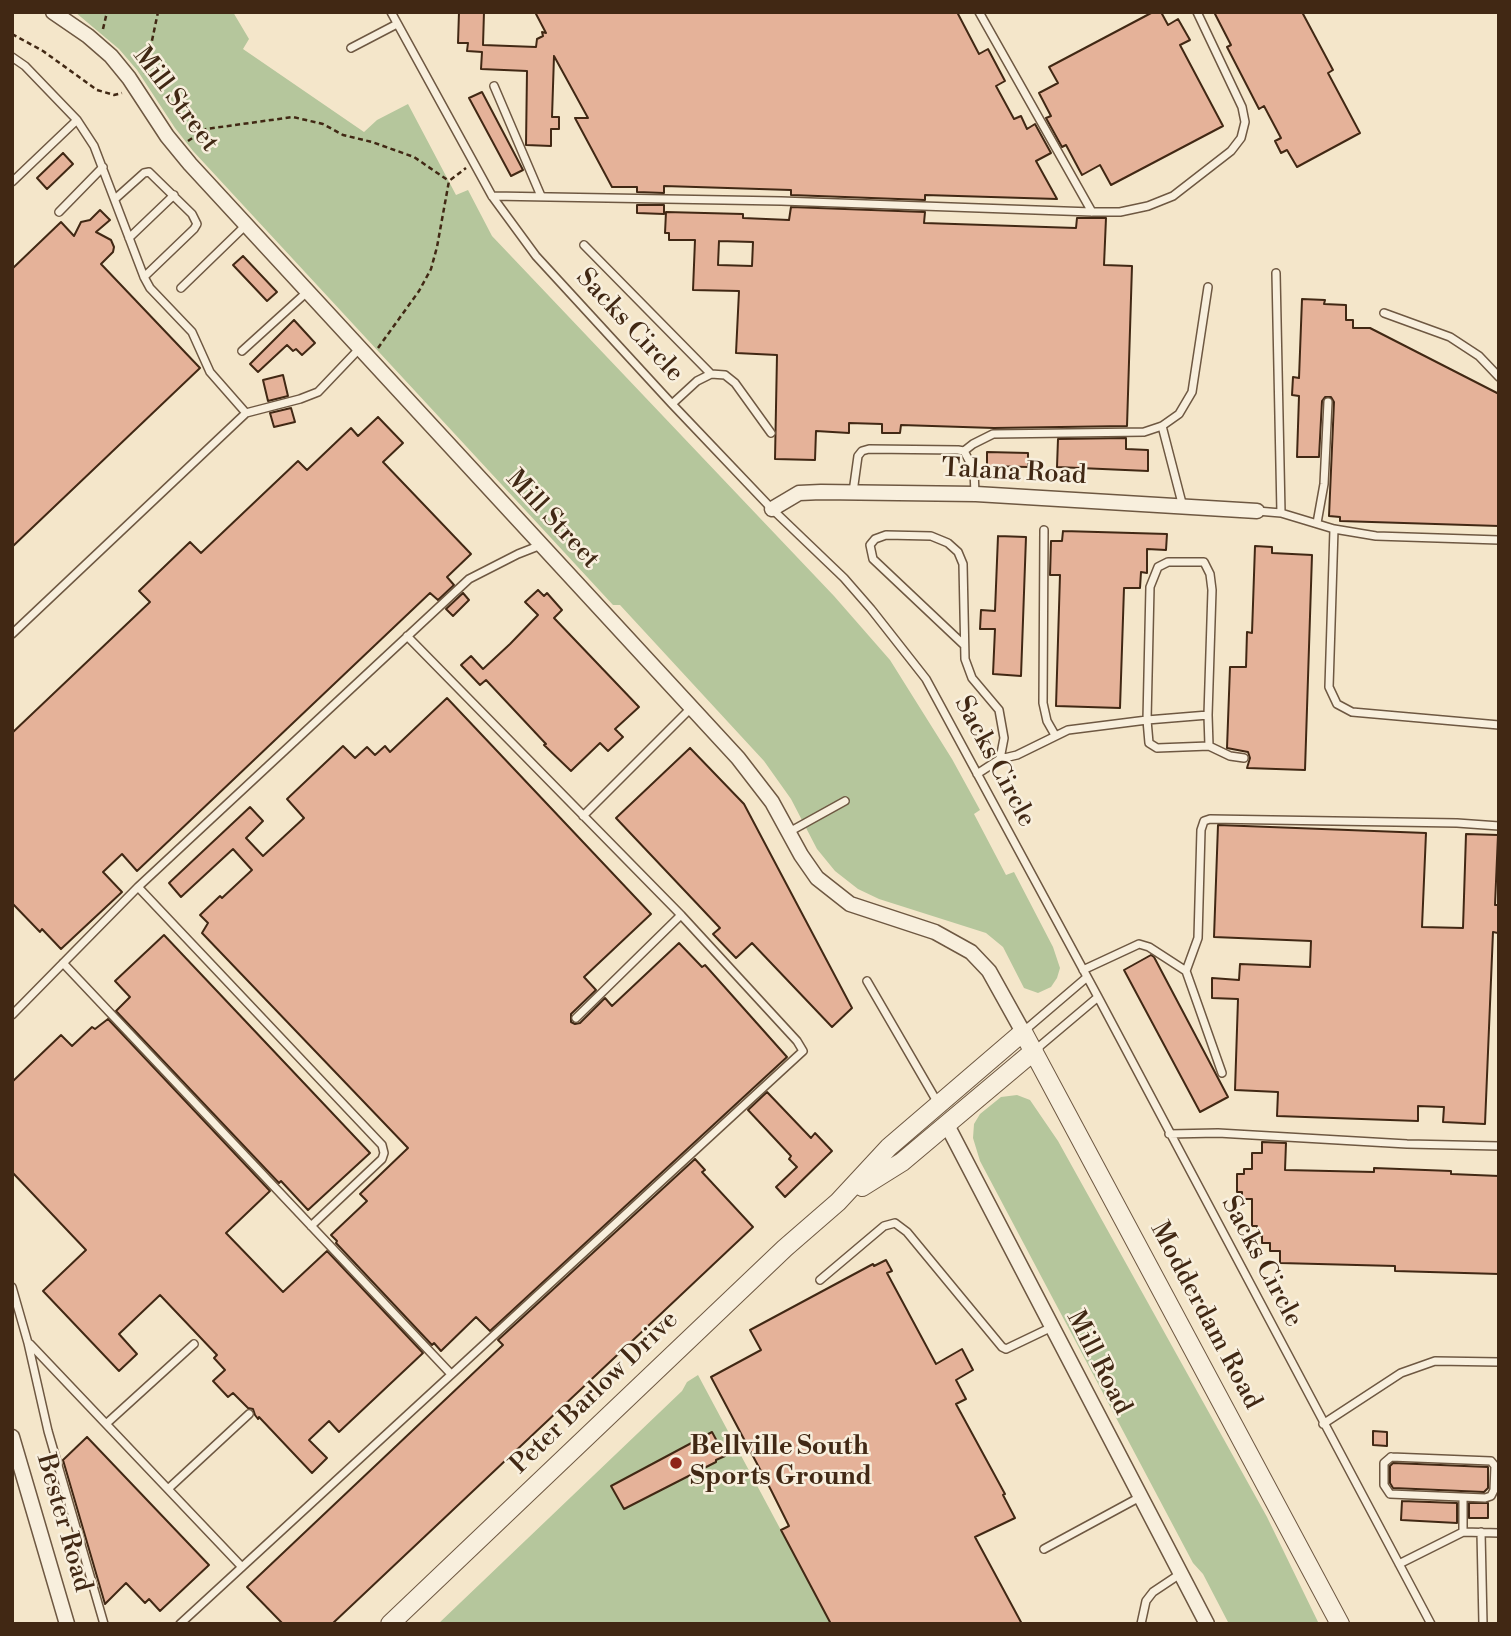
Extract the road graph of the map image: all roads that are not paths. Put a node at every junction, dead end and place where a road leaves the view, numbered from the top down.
1 (53, 12) edge
2 (391, 12) edge
3 (979, 12) edge
4 (1198, 12) edge
5 (397, 24) junction
6 (351, 48) dead end
7 (12, 57) edge
8 (494, 86) dead end
9 (77, 120) junction
10 (103, 167) junction
11 (12, 182) edge
12 (174, 195) junction
13 (492, 196) junction
14 (541, 196) junction
15 (115, 199) junction
16 (59, 212) dead end
17 (1093, 212) junction
18 (246, 225) junction
19 (129, 237) junction
20 (584, 246) dead end
21 (1276, 273) dead end
22 (144, 277) junction
23 (181, 288) dead end
24 (1209, 288) dead end
25 (308, 291) junction
26 (1384, 313) dead end
27 (360, 348) junction
28 (242, 351) dead end
29 (711, 374) junction
30 (1499, 377) edge
31 (1328, 402) dead end
32 (671, 404) junction
33 (246, 413) junction
34 (1163, 426) junction
35 (771, 433) dead end
36 (964, 451) junction
37 (853, 492) junction
38 (975, 494) junction
39 (1183, 508) junction
40 (772, 509) junction
41 (1257, 511) joint
42 (1281, 513) junction
43 (1317, 523) junction
44 (1335, 529) junction
45 (1044, 530) dead end
46 (1499, 540) edge
47 (541, 545) junction
48 (12, 634) edge
49 (407, 636) junction
50 (963, 644) junction
51 (692, 707) junction
52 (1208, 715) junction
53 (1147, 720) junction
54 (1499, 725) edge
55 (1055, 735) junction
56 (1209, 746) junction
57 (1244, 758) dead end
58 (1000, 759) junction
59 (977, 774) junction
60 (845, 801) dead end
61 (583, 816) junction
62 (1499, 826) edge
63 (789, 832) junction
64 (138, 887) junction
65 (681, 915) junction
66 (64, 963) junction
67 (1186, 971) junction
68 (1084, 974) junction
69 (867, 981) dead end
70 (1098, 997) junction
71 (12, 1015) edge
72 (576, 1017) dead end
73 (1023, 1032) junction
74 (1034, 1051) junction
75 (1222, 1073) dead end
76 (939, 1105) junction
77 (947, 1125) junction
78 (1169, 1135) junction
79 (1499, 1146) edge
80 (838, 1202) junction
81 (311, 1226) junction
82 (820, 1280) dead end
83 (12, 1287) edge
84 (1052, 1328) junction
85 (28, 1343) junction
86 (194, 1344) dead end
87 (1499, 1362) edge
88 (451, 1374) junction
89 (249, 1414) dead end
90 (106, 1424) junction
91 (1323, 1424) junction
92 (12, 1437) edge
93 (168, 1489) junction
94 (1140, 1497) junction
95 (1463, 1499) junction
96 (1463, 1532) junction
97 (1481, 1532) junction
98 (1499, 1534) edge
99 (1044, 1549) dead end
100 (1399, 1564) junction
101 (242, 1567) junction
102 (1180, 1574) junction
103 (67, 1624) edge
104 (104, 1624) edge
105 (180, 1624) edge
106 (390, 1624) edge
107 (1141, 1624) edge
108 (1207, 1624) edge
109 (1340, 1624) edge
110 (1431, 1624) edge
111 (1483, 1624) edge

1 - 18 street, Mill Street
2 - 5 lane, Sacks Circle
3 - 17 lane
4 - 17 lane
5 - 6 lane
5 - 13 lane, Sacks Circle
7 - 9 lane
8 - 14 lane
9 - 10 lane
9 - 11 lane
10 - 15 lane
10 - 16 lane
12 - 15 lane
12 - 19 lane
12 - 22 lane
13 - 14 lane
13 - 32 lane, Sacks Circle
14 - 17 lane
15 - 19 lane
18 - 23 lane
18 - 25 street, Mill Street
19 - 22 lane
20 - 29 lane
21 - 42 lane
22 - 33 lane
24 - 34 lane
25 - 27 street, Mill Street
25 - 28 lane
26 - 30 lane
27 - 33 lane
27 - 47 street, Mill Street
29 - 32 lane
29 - 35 lane
31 - 43 lane
32 - 40 lane, Sacks Circle
33 - 48 lane
34 - 36 lane
34 - 39 lane
36 - 37 lane
36 - 38 lane
37 - 38 street, Talana Road
37 - 40 street, Talana Road
38 - 39 street, Talana Road
39 - 41 street, Talana Road
40 - 59 lane, Sacks Circle
41 - 42 lane
42 - 43 lane
43 - 44 lane
44 - 46 lane
44 - 54 lane
45 - 55 lane
47 - 49 lane
47 - 51 street, Mill Street
49 - 61 lane
49 - 64 lane
50 - 50 lane
50 - 58 lane
51 - 61 lane
51 - 63 street, Mill Street
52 - 53 lane
52 - 53 lane
52 - 56 lane
53 - 55 lane
53 - 56 lane
55 - 58 lane
56 - 57 lane
58 - 59 lane
59 - 68 lane, Sacks Circle
60 - 63 lane
61 - 65 lane
62 - 67 lane
63 - 73 street, Mill Street
64 - 66 lane
64 - 81 lane
65 - 72 lane
65 - 88 lane
66 - 71 lane
66 - 81 lane
67 - 68 lane, Peter Barlow Drive
67 - 75 lane
68 - 70 lane, Sacks Circle
68 - 73 lane, Peter Barlow Drive
69 - 76 lane
70 - 74 lane, Peter Barlow Drive
70 - 78 lane, Sacks Circle
73 - 74 street, Modderdam Road
73 - 76 street, Peter Barlow Drive
74 - 77 street, Peter Barlow Drive
74 - 109 street, Modderdam Road
76 - 80 street, Peter Barlow Drive
77 - 80 street, Peter Barlow Drive
77 - 84 street, Mill Road
78 - 79 lane
78 - 91 lane, Sacks Circle
80 - 106 street, Peter Barlow Drive
81 - 88 lane
82 - 84 lane
83 - 85 lane
84 - 94 street, Mill Road
85 - 90 lane
85 - 104 lane
86 - 90 lane
87 - 91 lane
88 - 101 lane
89 - 93 lane
90 - 93 lane
91 - 100 lane, Sacks Circle
92 - 103 street, Bester Road
93 - 101 lane
94 - 99 lane
94 - 102 street, Mill Road
95 - 95 lane
95 - 96 lane
96 - 97 lane
96 - 100 lane
97 - 98 lane
97 - 111 lane
100 - 110 lane, Sacks Circle
101 - 105 lane
102 - 107 lane
102 - 108 street, Mill Road

